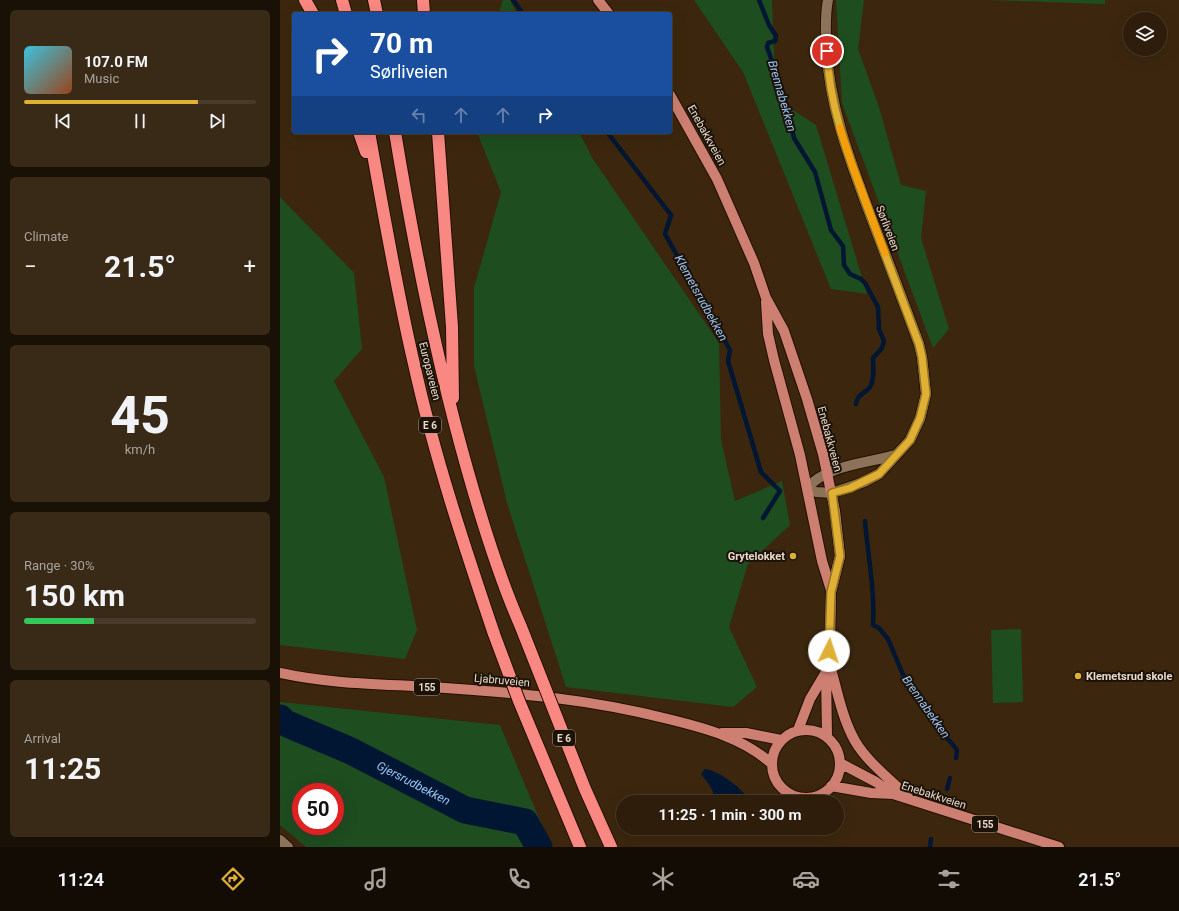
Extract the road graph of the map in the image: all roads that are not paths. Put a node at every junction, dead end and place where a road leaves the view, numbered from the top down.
1 (305, 0) edge
2 (342, 0) edge
3 (374, 0) edge
4 (423, 0) edge
5 (598, 0) edge
6 (828, 0) edge
7 (312, 12) edge
8 (345, 12) edge
9 (377, 12) edge
10 (424, 12) edge
11 (608, 12) edge
12 (672, 99) edge
13 (360, 134) edge
14 (369, 134) edge
15 (395, 134) edge
16 (438, 134) edge
17 (379, 185) junction
18 (766, 298) junction
19 (453, 419) junction
20 (895, 455) junction
21 (827, 472) junction
22 (808, 488) junction
23 (832, 493) junction
24 (831, 592) junction
25 (828, 660) junction
26 (826, 672) junction
27 (280, 673) edge
28 (798, 730) junction
29 (718, 732) junction
30 (827, 736) junction
31 (781, 740) junction
32 (840, 763) junction
33 (772, 764) junction
34 (831, 786) junction
35 (893, 794) junction
36 (911, 800) junction
37 (280, 840) edge
38 (288, 847) edge
39 (580, 847) edge
40 (611, 847) edge
41 (1059, 847) edge

1 - 7 highway
2 - 8 highway
3 - 9 highway
4 - 10 highway
5 - 11 main road
6 - 20 street, Sørliveien
12 - 18 main road, Enebakkveien
13 - 17 highway, E 6
14 - 17 highway, Europaveien / E 6
15 - 19 highway, Europaveien / E 6
16 - 19 highway, E 6
17 - 39 highway, Europaveien / E 6, bridge
18 - 21 main road, Enebakkveien
18 - 22 main road, Enebakkveien
19 - 40 highway, Europaveien / E 6, bridge
20 - 21 street
20 - 23 street, Sørliveien
21 - 22 street
21 - 23 main road, Enebakkveien
22 - 23 street, Sørliveien
22 - 24 main road, Enebakkveien
23 - 24 main road, Enebakkveien
24 - 25 main road, Enebakkveien
25 - 26 main road, Enebakkveien
25 - 36 main road
26 - 28 main road, Enebakkveien
26 - 30 main road, Enebakkveien
27 - 29 main road, Ljabruveien / 155
28 - 30 main road
28 - 31 main road
29 - 31 main road, Ljabruveien / 155
29 - 33 main road, Ljabruveien / 155
30 - 32 main road
31 - 33 main road
32 - 34 main road
32 - 35 main road, Enebakkveien / 155
33 - 34 main road
34 - 35 main road, Enebakkveien / 155
35 - 36 main road, Enebakkveien / 155
36 - 41 main road, Enebakkveien / 155
37 - 38 street

